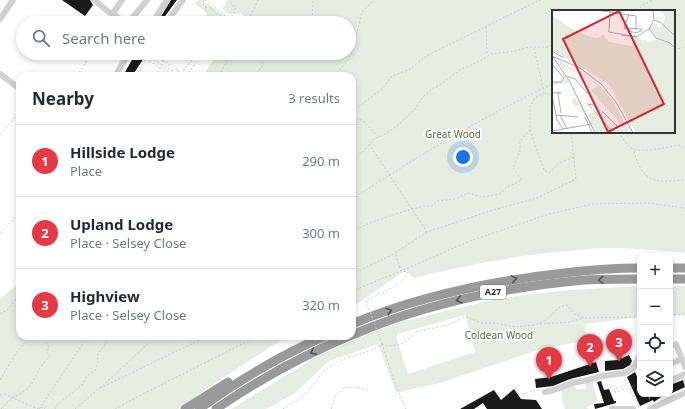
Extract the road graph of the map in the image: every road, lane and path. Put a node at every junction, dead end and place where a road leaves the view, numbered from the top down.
1 (13, 0) edge
2 (94, 0) edge
3 (122, 0) edge
4 (147, 0) edge
5 (167, 0) edge
6 (183, 0) edge
7 (204, 0) edge
8 (228, 0) edge
9 (258, 0) edge
10 (313, 0) edge
11 (374, 0) edge
12 (540, 0) edge
13 (652, 0) edge
14 (206, 7) junction
15 (638, 10) edge
16 (205, 12) dead end
17 (113, 13) junction
18 (116, 16) edge
19 (135, 16) edge
20 (157, 16) edge
21 (171, 16) edge
22 (221, 16) edge
23 (224, 16) edge
24 (232, 16) edge
25 (250, 16) edge
26 (312, 16) edge
27 (0, 19) edge
28 (486, 26) junction
29 (356, 37) edge
30 (552, 45) edge
31 (534, 48) junction
32 (685, 48) edge
33 (675, 50) edge
34 (487, 57) junction
35 (87, 60) edge
36 (125, 60) edge
37 (145, 60) edge
38 (148, 60) edge
39 (156, 60) edge
40 (161, 60) edge
41 (192, 60) edge
42 (198, 60) edge
43 (227, 60) edge
44 (263, 60) edge
45 (347, 60) edge
46 (164, 62) junction
47 (162, 64) junction
48 (160, 68) junction
49 (139, 70) joint
50 (80, 72) edge
51 (117, 72) edge
52 (143, 72) edge
53 (158, 72) edge
54 (169, 72) edge
55 (172, 72) edge
56 (178, 72) edge
57 (182, 72) edge
58 (189, 72) edge
59 (221, 72) edge
60 (257, 72) edge
61 (338, 72) edge
62 (0, 74) edge
63 (552, 84) edge
64 (16, 85) edge
65 (544, 88) junction
66 (552, 95) edge
67 (356, 109) edge
68 (16, 116) edge
69 (356, 118) edge
70 (530, 130) junction
71 (571, 133) edge
72 (619, 133) edge
73 (0, 134) edge
74 (380, 138) junction
75 (369, 144) junction
76 (685, 148) edge
77 (634, 150) junction
78 (356, 156) edge
79 (574, 157) junction
80 (390, 174) junction
81 (685, 180) edge
82 (356, 196) edge
83 (685, 208) edge
84 (411, 209) junction
85 (16, 216) edge
86 (356, 230) edge
87 (427, 232) junction
88 (0, 233) edge
89 (395, 253) junction
90 (637, 268) edge
91 (673, 268) edge
92 (685, 268) edge
93 (401, 271) junction
94 (356, 272) edge
95 (637, 279) edge
96 (673, 279) edge
97 (685, 279) edge
98 (356, 290) edge
99 (16, 299) edge
100 (0, 314) edge
101 (685, 314) edge
102 (673, 315) edge
103 (637, 317) edge
104 (584, 318) junction
105 (356, 323) edge
106 (539, 324) junction
107 (356, 333) edge
108 (27, 340) edge
109 (47, 340) edge
110 (86, 340) edge
111 (108, 340) edge
112 (152, 340) edge
113 (200, 340) edge
114 (250, 340) edge
115 (317, 340) edge
116 (341, 340) edge
117 (382, 344) junction
118 (673, 345) edge
119 (289, 353) junction
120 (682, 359) junction
121 (637, 361) edge
122 (673, 363) edge
123 (685, 367) edge
124 (621, 374) junction
125 (685, 374) edge
126 (0, 380) edge
127 (673, 380) edge
128 (100, 388) junction
129 (368, 390) dead end
130 (545, 390) joint
131 (685, 393) edge
132 (0, 395) edge
133 (522, 395) dead end
134 (649, 397) edge
135 (13, 398) junction
136 (617, 408) edge
137 (1, 409) edge
138 (39, 409) edge
139 (45, 409) edge
140 (55, 409) edge
141 (75, 409) edge
142 (115, 409) edge
143 (185, 409) edge
144 (199, 409) edge
145 (216, 409) edge
146 (283, 409) edge
147 (331, 409) edge
148 (406, 409) edge
149 (612, 409) edge
150 (633, 409) edge
151 (640, 409) edge
152 (651, 409) edge

1 - 27 street
2 - 17 street
3 - 17 street
4 - 19 street
5 - 20 street
6 - 21 street
7 - 14 path
7 - 23 path
8 - 24 path
9 - 25 path
10 - 26 path
11 - 29 path
12 - 28 path
13 - 15 path
14 - 16 path
14 - 22 path
17 - 18 street
28 - 34 path
28 - 67 path
30 - 31 path
31 - 34 path
31 - 65 path
32 - 33 path
34 - 74 path
35 - 50 path
36 - 51 street
37 - 49 path
38 - 48 path
39 - 47 path
40 - 46 path
41 - 57 path
42 - 58 path
43 - 59 path
44 - 60 path
45 - 61 path
46 - 47 path
46 - 56 path
47 - 48 path
47 - 55 path
48 - 53 path
48 - 54 path
49 - 52 path
62 - 64 street
63 - 65 path
65 - 80 path
66 - 70 path
68 - 73 path
69 - 74 path
70 - 79 path
70 - 84 path
71 - 79 path
72 - 77 path
74 - 75 path
75 - 78 path
75 - 80 path
76 - 77 path
77 - 81 path
79 - 87 path
80 - 82 path
80 - 84 path
83 - 93 path
84 - 86 path
84 - 87 path
85 - 88 path
87 - 89 path
89 - 93 path
89 - 94 path
105 -> 90 highway, A27
91 - 92 highway
93 - 98 path
93 - 117 path, bridge
95 -> 107 highway, A27
96 - 97 highway
99 - 100 path
101 - 102 path
103 - 104 path
104 - 106 path
104 - 106 path
106 - 117 path
108 - 126 path
109 - 135 path
110 - 138 path
111 - 140 path
112 - 128 path
113 - 128 path
114 - 142 path
115 - 119 highway
116 -> 145 highway
117 - 146 path
117 - 148 path
118 - 120 street
119 - 143 highway
119 - 144 highway
120 - 122 street
120 - 123 street
121 - 124 street
124 - 130 street
124 - 151 path
125 - 127 street
128 - 141 path
129 - 147 path
130 - 133 path
131 - 152 street
132 - 135 path
134 - 152 path
135 - 137 path
135 - 138 path
136 - 149 street
136 - 150 street
138 - 139 path

